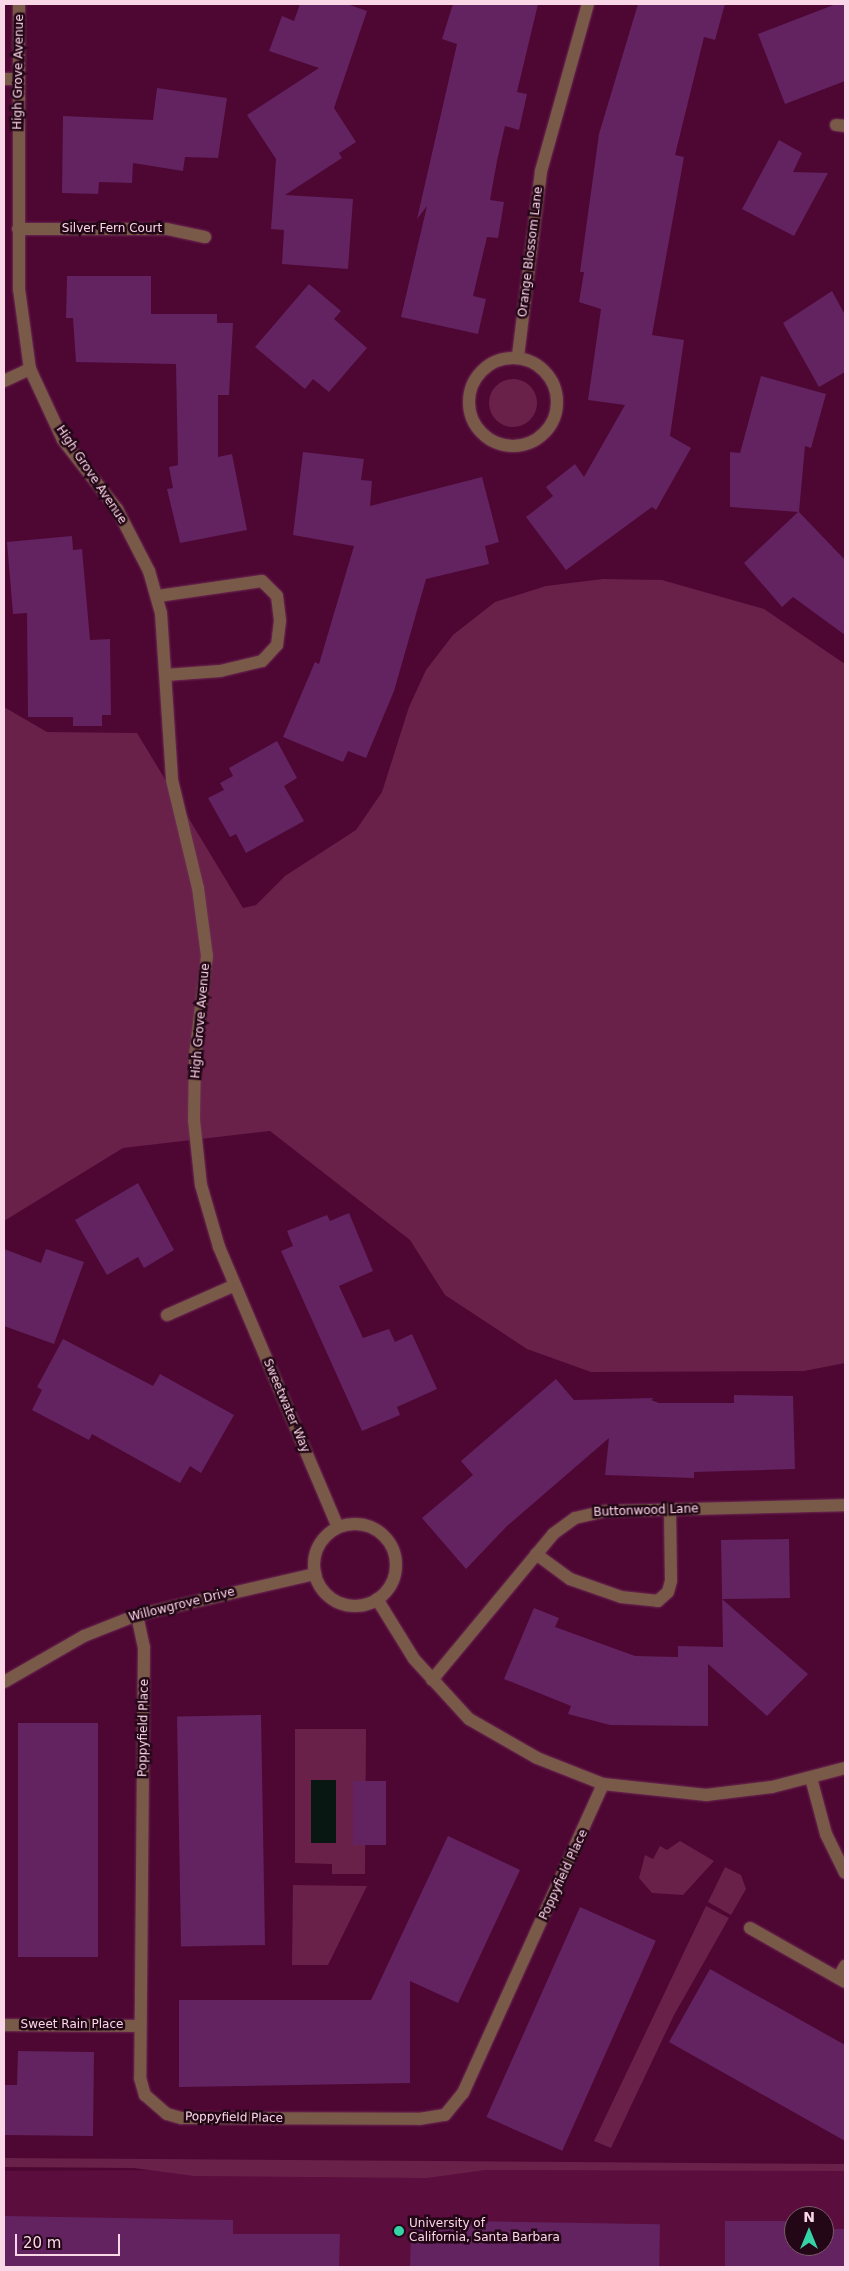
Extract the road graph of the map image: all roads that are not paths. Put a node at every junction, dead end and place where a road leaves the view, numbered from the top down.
1 (19, 4) edge
2 (588, 4) edge
3 (4, 79) edge
4 (18, 79) junction
5 (18, 229) junction
6 (206, 237) dead end
7 (518, 356) junction
8 (30, 369) junction
9 (4, 381) edge
10 (158, 596) junction
11 (165, 675) junction
12 (194, 1120) joint
13 (235, 1285) junction
14 (167, 1315) dead end
15 (845, 1505) edge
16 (670, 1510) junction
17 (338, 1527) junction
18 (536, 1554) junction
19 (315, 1574) junction
20 (377, 1600) junction
21 (137, 1615) junction
22 (432, 1680) junction
23 (4, 1682) edge
24 (845, 1768) edge
25 (810, 1778) junction
26 (603, 1784) junction
27 (845, 1873) edge
28 (750, 1928) dead end
29 (845, 1966) edge
30 (842, 1980) edge
31 (4, 2025) edge
32 (140, 2026) junction

1 - 4 street, High Grove Avenue
2 - 7 street, Orange Blossom Lane
3 - 4 street
4 - 5 street, High Grove Avenue
5 - 6 street, Silver Fern Court
5 - 8 street, High Grove Avenue
7 - 7 street
8 - 9 street
8 - 10 street, High Grove Avenue
10 - 11 street, High Grove Avenue
10 - 11 street
11 - 12 street, High Grove Avenue
12 - 13 street, Sweetwater Way
13 - 14 street
13 - 17 street, Sweetwater Way
15 - 16 street, Buttonwood Lane
16 - 18 street, Buttonwood Lane
16 - 18 street
17 - 19 street
17 - 20 street
18 - 22 street, Buttonwood Lane
19 - 20 street
19 - 21 street, Willowgrove Drive
20 - 22 street
21 - 23 street, Willowgrove Drive
21 - 32 street, Poppyfield Place
22 - 26 street
24 - 25 street
25 - 26 street
25 - 27 street
26 - 32 street, Poppyfield Place
28 - 30 street
29 - 30 street
31 - 32 street, Sweet Rain Place

